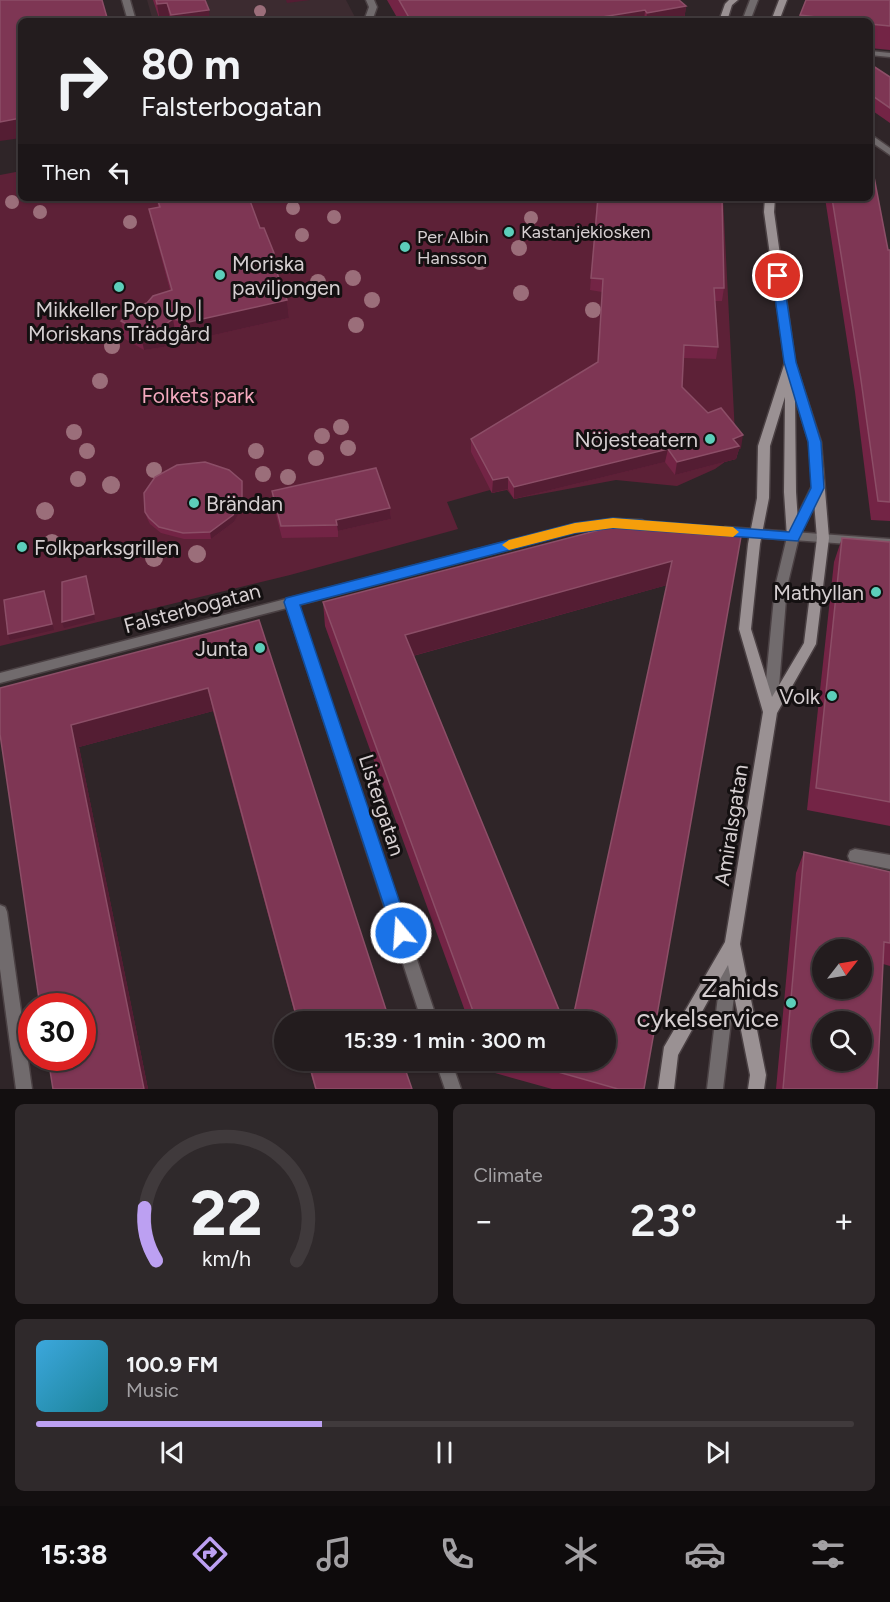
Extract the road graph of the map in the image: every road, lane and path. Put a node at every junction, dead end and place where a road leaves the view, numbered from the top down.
1 (126, 0) edge
2 (370, 0) edge
3 (734, 0) edge
4 (754, 0) edge
5 (783, 0) edge
6 (131, 18) edge
7 (369, 18) edge
8 (724, 18) edge
9 (747, 18) edge
10 (776, 18) edge
11 (873, 53) edge
12 (890, 55) edge
13 (873, 139) edge
14 (890, 152) edge
15 (765, 201) edge
16 (770, 201) edge
17 (769, 212) junction
18 (790, 362) junction
19 (818, 488) junction
20 (655, 525) edge
21 (711, 530) edge
22 (756, 534) junction
23 (793, 537) junction
24 (823, 538) junction
25 (890, 543) edge
26 (291, 602) junction
27 (0, 678) edge
28 (770, 712) junction
29 (855, 856) dead end
30 (890, 862) edge
31 (0, 912) edge
32 (732, 944) junction
33 (426, 1011) edge
34 (447, 1071) edge
35 (24, 1089) edge
36 (453, 1089) edge
37 (666, 1089) edge
38 (715, 1089) edge
39 (756, 1089) edge

1 - 6 street
2 - 7 street
3 - 8 main road
4 - 9 street
5 - 10 main road
11 - 12 street
13 - 14 street
15 - 17 main road, Amiralsgatan
16 - 17 main road, Amiralsgatan
17 - 18 main road, Amiralsgatan
18 - 19 main road, Amiralsgatan
18 - 22 main road, Amiralsgatan
18 - 23 main road, Amiralsgatan
19 - 23 street, Amiralsgatan
19 - 24 main road, Amiralsgatan
20 - 26 street, Falsterbogatan
21 - 22 street
22 - 23 street
22 - 28 main road, Amiralsgatan
23 - 24 street
23 - 28 street, Amiralsgatan
24 - 25 street
24 - 28 main road, Amiralsgatan
26 - 27 street, Falsterbogatan
26 - 33 street, Listergatan
28 - 32 main road, Amiralsgatan
29 - 30 street
31 - 35 street
32 - 37 main road, Amiralsgatan
32 - 38 street, Amiralsgatan
32 - 39 main road, Amiralsgatan
34 - 36 street

